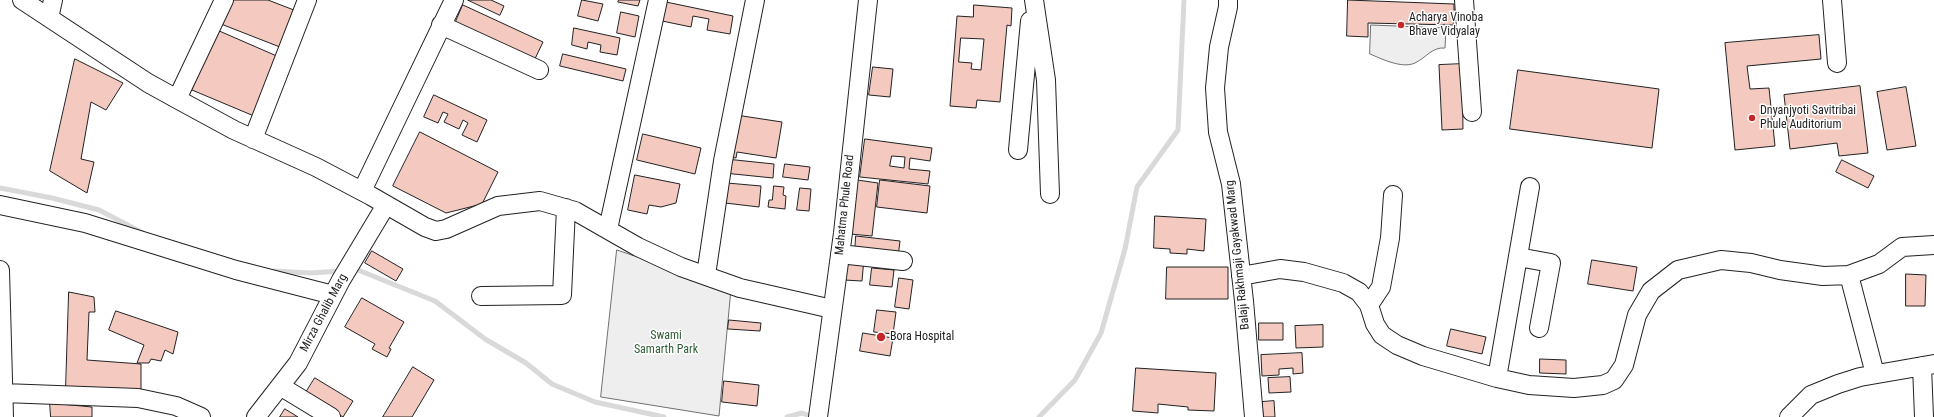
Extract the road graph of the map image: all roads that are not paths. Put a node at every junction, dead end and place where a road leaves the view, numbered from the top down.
1 (22, 0) edge
2 (53, 0) edge
3 (224, 0) edge
4 (307, 0) edge
5 (454, 0) edge
6 (658, 0) edge
7 (755, 0) edge
8 (868, 0) edge
9 (1033, 0) edge
10 (1228, 0) edge
11 (1464, 0) edge
12 (1832, 0) edge
13 (49, 18) junction
14 (441, 26) junction
15 (1837, 63) dead end
16 (539, 70) dead end
17 (177, 99) junction
18 (1472, 112) dead end
19 (253, 139) junction
20 (1018, 150) dead end
21 (1530, 187) dead end
22 (362, 191) junction
23 (1050, 194) dead end
24 (1393, 195) dead end
25 (0, 205) edge
26 (386, 205) junction
27 (566, 208) junction
28 (608, 229) junction
29 (1934, 245) edge
30 (840, 254) junction
31 (1518, 258) junction
32 (904, 262) dead end
33 (0, 270) edge
34 (706, 275) junction
35 (1849, 275) junction
36 (1241, 276) junction
37 (337, 288) junction
38 (480, 296) dead end
39 (1369, 305) junction
40 (832, 309) junction
41 (1538, 328) dead end
42 (1928, 365) edge
43 (1875, 374) junction
44 (1497, 378) junction
45 (280, 386) junction
46 (3, 393) junction
47 (818, 414) edge
48 (4, 417) edge
49 (200, 417) edge
50 (256, 417) edge
51 (331, 417) edge
52 (1254, 417) edge
53 (1789, 417) edge
54 (1924, 417) edge

1 - 13 street
2 - 13 street
3 - 17 street
4 - 19 street
5 - 14 street
6 - 28 street
7 - 34 street
8 - 30 street, Mahatma Phule Road
9 - 20 street
9 - 23 street
10 - 36 street, Balaji Rakhmaji Gayakwad Marg
11 - 18 street
12 - 15 street
13 - 17 street
14 - 16 street
14 - 22 street
17 - 19 street
19 - 22 street
21 - 31 street
22 - 26 street
24 - 39 street
25 - 37 street
26 - 27 street
26 - 37 street, Mirza Ghalib Marg
27 - 28 street
27 - 38 street
28 - 34 street
29 - 35 street
30 - 32 street
30 - 40 street, Mahatma Phule Road
31 - 41 street
31 - 44 street
33 - 46 street
34 - 40 street
35 - 43 street
35 - 44 street
36 - 39 street
36 - 52 street, Balaji Rakhmaji Gayakwad Marg
37 - 45 street, Mirza Ghalib Marg
39 - 44 street
40 - 47 street, Mahatma Phule Road
42 - 43 street
42 - 54 street
43 - 53 street
45 - 50 street, Mirza Ghalib Marg
45 - 51 street
46 - 48 street
46 - 49 street

